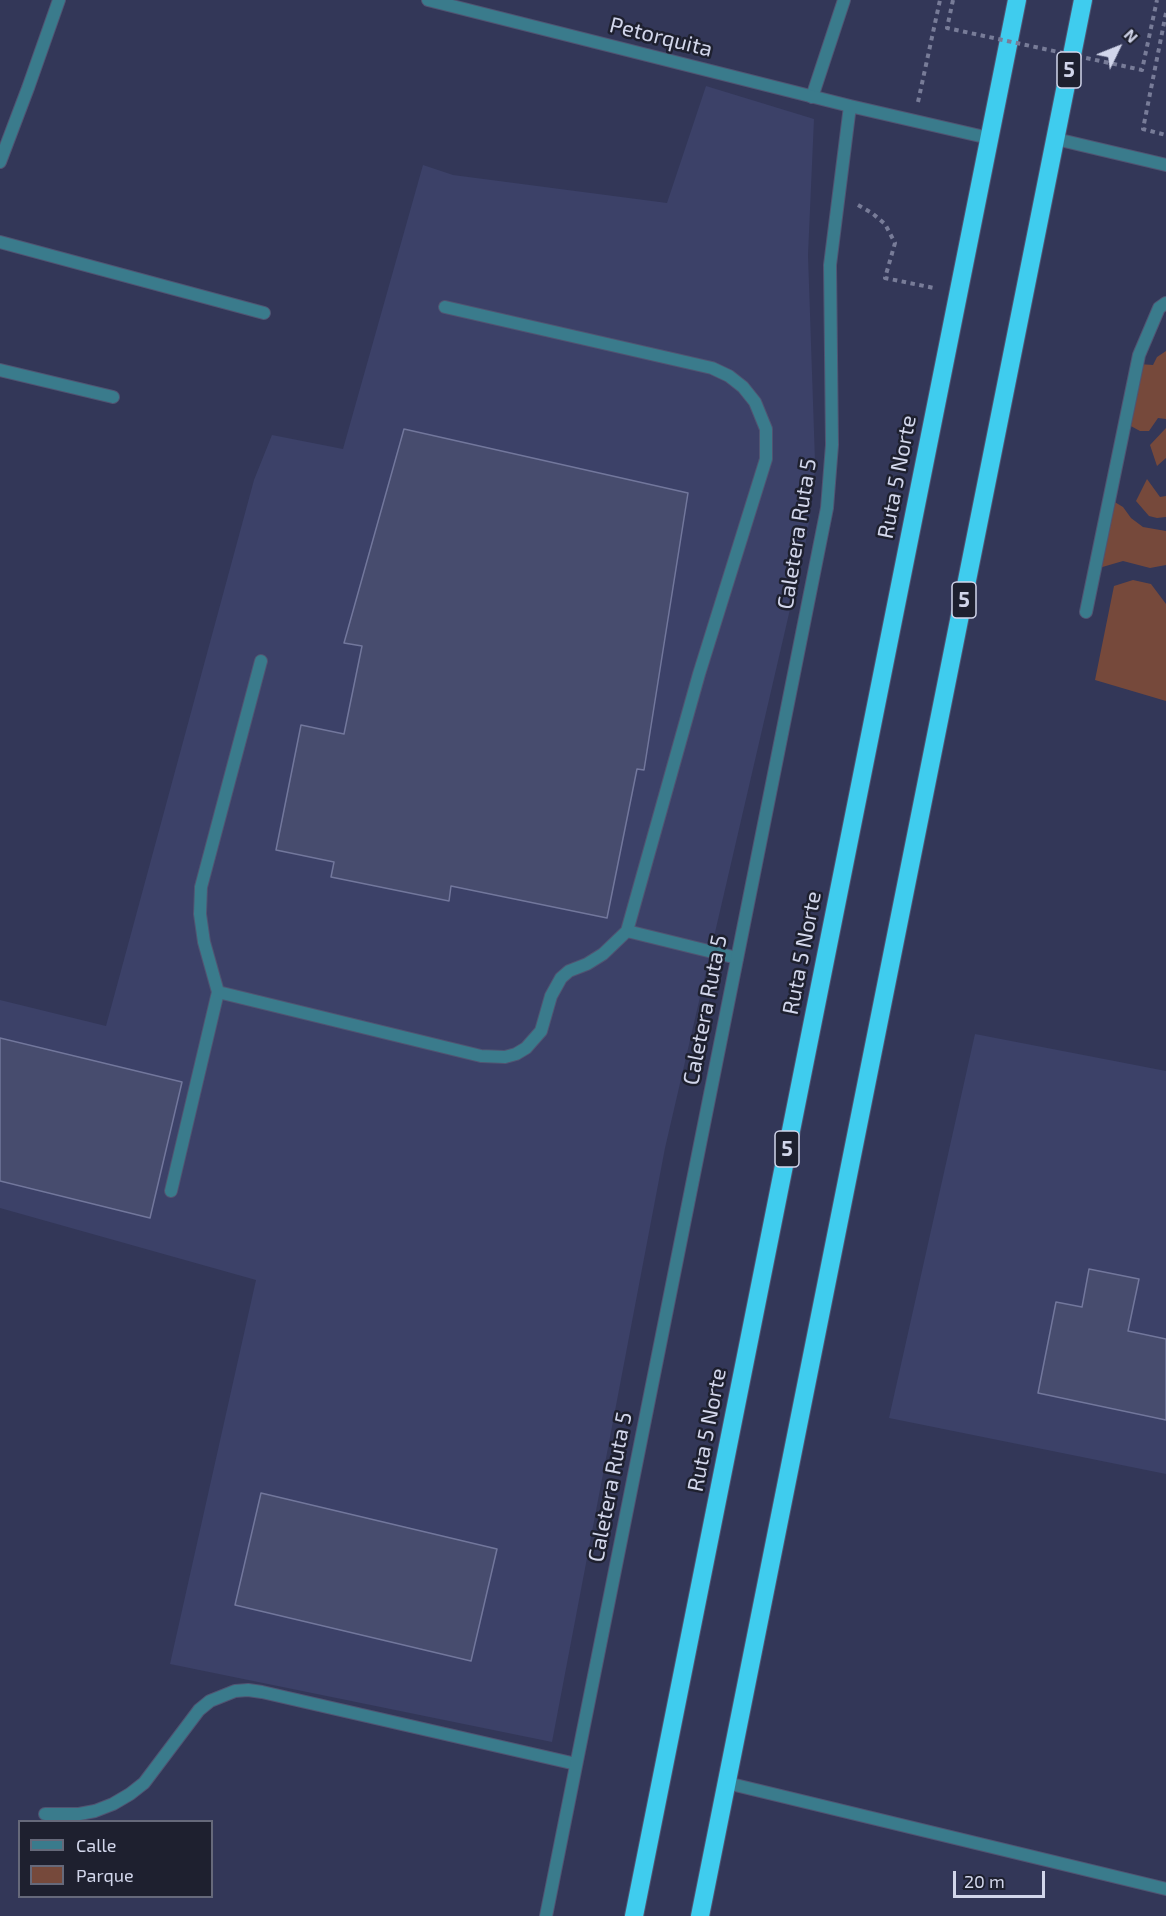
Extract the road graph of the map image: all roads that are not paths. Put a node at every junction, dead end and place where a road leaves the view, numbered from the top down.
1 (59, 0) edge
2 (428, 0) edge
3 (844, 0) edge
4 (1017, 0) edge
5 (1083, 0) edge
6 (812, 97) junction
7 (850, 106) junction
8 (989, 138) junction
9 (1056, 139) junction
10 (0, 162) edge
11 (1166, 165) edge
12 (0, 242) edge
13 (1166, 303) edge
14 (445, 307) dead end
15 (264, 313) dead end
16 (0, 370) edge
17 (113, 396) dead end
18 (1086, 612) dead end
19 (261, 661) dead end
20 (627, 931) junction
21 (737, 958) junction
22 (218, 992) junction
23 (171, 1191) dead end
24 (576, 1764) junction
25 (727, 1783) junction
26 (45, 1814) dead end
27 (1166, 1889) edge
28 (546, 1916) edge
29 (634, 1916) edge
30 (700, 1916) edge

1 - 10 street
2 - 6 street, Petorquita
3 - 6 street
4 - 8 highway, Ruta 5 Norte / 5
5 - 9 highway, 5
6 - 7 street, Petorquita
7 - 8 street, Petorquita
7 - 21 street, Caletera Ruta 5
8 - 29 highway, Ruta 5 Norte / 5
9 - 11 street
9 - 25 highway, 5
12 - 15 street
13 - 18 street
14 - 20 street
16 - 17 street
19 - 22 street
20 - 21 street
20 - 22 street
21 - 24 street, Caletera Ruta 5
22 - 23 street
24 - 26 street
24 - 28 street, Caletera Ruta 5
25 - 27 street
25 - 30 highway, 5

